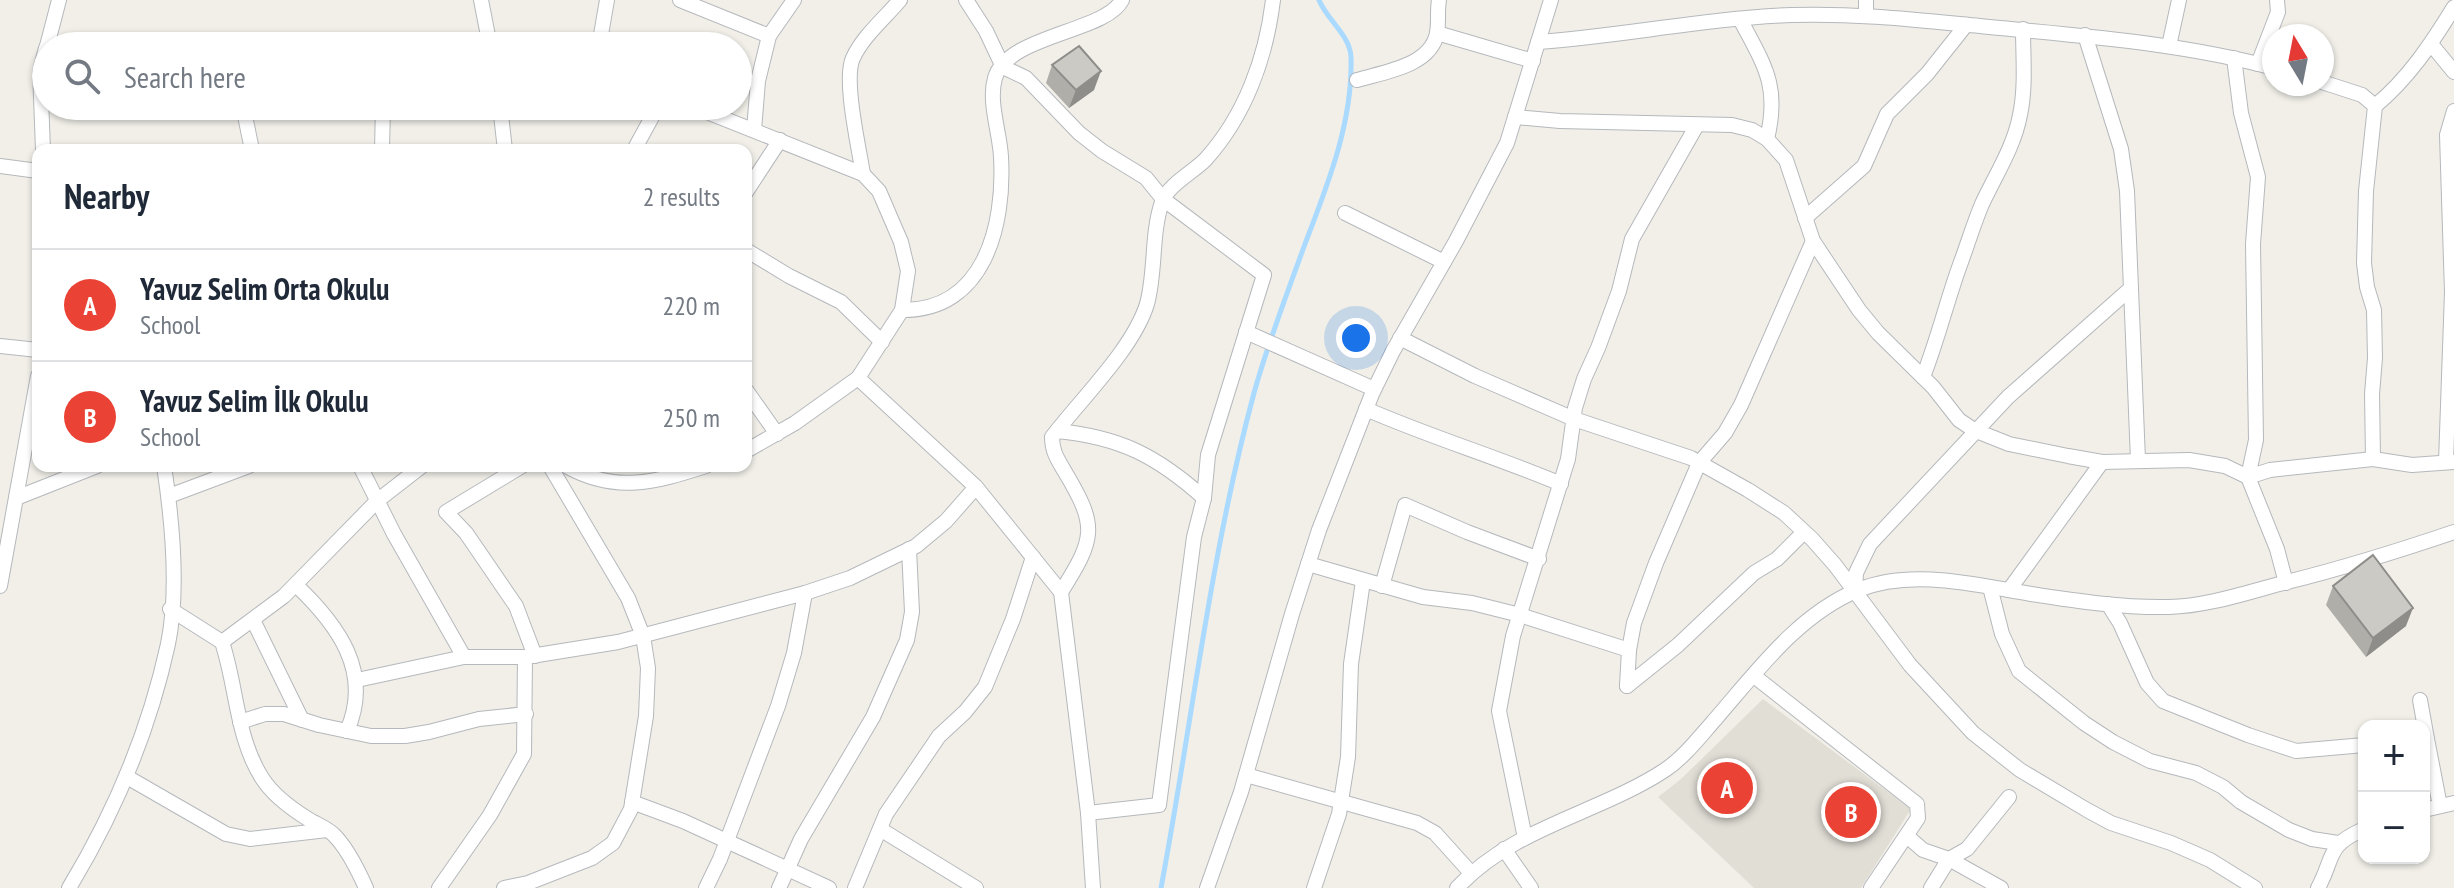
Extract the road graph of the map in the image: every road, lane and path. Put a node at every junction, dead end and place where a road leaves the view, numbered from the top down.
1 (59, 0) edge
2 (481, 0) edge
3 (607, 0) edge
4 (680, 0) edge
5 (794, 0) edge
6 (900, 0) edge
7 (966, 0) edge
8 (1122, 0) edge
9 (1273, 0) edge
10 (1439, 0) edge
11 (1551, 0) edge
12 (1866, 0) edge
13 (2179, 0) edge
14 (2277, 0) edge
15 (2454, 7) edge
16 (1866, 16) junction
17 (1740, 19) junction
18 (1966, 25) junction
19 (2023, 29) junction
20 (51, 32) edge
21 (487, 32) edge
22 (601, 32) edge
23 (1437, 33) junction
24 (2085, 35) junction
25 (769, 36) junction
26 (1538, 42) junction
27 (2431, 44) junction
28 (2169, 46) junction
29 (2234, 58) junction
30 (1533, 61) junction
31 (2258, 64) junction
32 (2262, 65) edge
33 (1003, 67) junction
34 (2454, 72) edge
35 (1357, 80) dead end
36 (2334, 86) edge
37 (2375, 106) junction
38 (2454, 111) edge
39 (1515, 117) junction
40 (42, 120) edge
41 (246, 120) edge
42 (383, 120) edge
43 (502, 120) edge
44 (650, 120) edge
45 (728, 120) edge
46 (1697, 125) junction
47 (754, 130) junction
48 (1767, 139) junction
49 (780, 140) junction
50 (43, 144) edge
51 (251, 144) edge
52 (382, 144) edge
53 (504, 144) edge
54 (637, 144) edge
55 (0, 166) edge
56 (32, 170) edge
57 (863, 174) junction
58 (752, 183) edge
59 (1163, 199) junction
60 (1345, 213) dead end
61 (1805, 218) junction
62 (1813, 241) junction
63 (752, 254) edge
64 (1444, 262) junction
65 (2130, 289) junction
66 (902, 310) junction
67 (1252, 335) junction
68 (1400, 338) junction
69 (882, 342) junction
70 (0, 346) edge
71 (32, 349) edge
72 (1923, 377) junction
73 (858, 378) junction
74 (1374, 389) junction
75 (752, 399) edge
76 (32, 409) edge
77 (1366, 409) junction
78 (1574, 419) junction
79 (1974, 430) junction
80 (1057, 431) junction
81 (777, 434) junction
82 (752, 448) edge
83 (2373, 459) junction
84 (2138, 460) junction
85 (2102, 462) junction
86 (2450, 462) edge
87 (1699, 463) junction
88 (82, 472) edge
89 (165, 472) edge
90 (233, 472) edge
91 (363, 472) edge
92 (414, 472) edge
93 (512, 472) edge
94 (554, 472) edge
95 (585, 472) edge
96 (688, 472) edge
97 (2248, 477) junction
98 (1561, 484) junction
99 (976, 487) junction
100 (169, 496) junction
101 (16, 498) junction
102 (1204, 498) junction
103 (377, 501) junction
104 (1804, 532) junction
105 (2454, 532) edge
106 (909, 549) junction
107 (1033, 557) junction
108 (1539, 559) junction
109 (1308, 564) junction
110 (1363, 581) junction
111 (2286, 583) junction
112 (296, 585) junction
113 (0, 586) edge
114 (1382, 586) junction
115 (1990, 587) junction
116 (2009, 590) junction
117 (1855, 591) junction
118 (1061, 592) junction
119 (805, 593) junction
120 (2108, 604) junction
121 (170, 609) junction
122 (1520, 615) junction
123 (253, 620) junction
124 (643, 636) junction
125 (222, 642) junction
126 (1629, 650) junction
127 (464, 657) junction
128 (530, 657) junction
129 (1754, 676) junction
130 (357, 680) junction
131 (2420, 700) dead end
132 (526, 714) junction
133 (302, 720) junction
134 (2423, 720) edge
135 (240, 722) junction
136 (347, 731) junction
137 (2358, 746) edge
138 (2430, 751) edge
139 (1246, 775) junction
140 (127, 777) junction
141 (2009, 797) dead end
142 (632, 802) junction
143 (1341, 803) junction
144 (2447, 804) edge
145 (1088, 813) junction
146 (880, 829) junction
147 (327, 830) junction
148 (2358, 832) edge
149 (1908, 837) junction
150 (1525, 838) junction
151 (726, 842) junction
152 (2338, 843) junction
153 (1504, 849) junction
154 (1949, 859) junction
155 (787, 870) junction
156 (1471, 873) junction
157 (69, 888) edge
158 (366, 888) edge
159 (439, 888) edge
160 (504, 888) edge
161 (706, 888) edge
162 (779, 888) edge
163 (829, 888) edge
164 (855, 888) edge
165 (976, 888) edge
166 (1093, 888) edge
167 (1207, 888) edge
168 (1314, 888) edge
169 (1457, 888) edge
170 (1531, 888) edge
171 (1871, 888) edge
172 (1931, 888) edge
173 (2001, 888) edge
174 (2255, 888) edge
175 (2318, 888) edge

1 - 20 street
2 - 21 street
3 - 22 street
4 - 25 street
5 - 25 street
6 - 57 street
7 - 33 street
8 - 33 street
9 - 59 street
10 - 23 street
11 - 26 street
12 - 16 street
13 - 28 street
14 - 31 street
15 - 27 street
16 - 17 street
16 - 18 street
17 - 26 street
17 - 48 street
18 - 19 street
18 - 61 street
19 - 24 street
19 - 72 street
23 - 30 street
23 - 35 street
24 - 28 street
24 - 65 street
25 - 47 street
26 - 30 street
27 - 34 street
27 - 37 street
28 - 29 street
29 - 31 street
29 - 97 street
30 - 39 street
31 - 32 street
33 - 59 street
33 - 66 street
36 - 37 street
37 - 83 street
38 - 86 street
39 - 46 street
39 - 64 street
40 - 50 street
41 - 51 street
42 - 52 street
43 - 53 street
44 - 54 street
45 - 47 street
46 - 48 street
46 - 78 street
47 - 49 street
48 - 61 street
49 - 57 street
49 - 58 street
55 - 56 street
57 - 66 street
59 - 67 street
59 - 80 street
60 - 64 street
61 - 62 street
62 - 72 street
62 - 87 street
63 - 69 street
64 - 68 street
65 - 79 street
65 - 84 street
66 - 69 street
67 - 74 street
67 - 102 street
68 - 74 street
68 - 78 street
69 - 73 street
70 - 71 street
72 - 79 street
73 - 81 street
73 - 99 street
74 - 77 street
75 - 81 street
76 - 101 street
77 - 98 street
77 - 109 street
78 - 87 street
78 - 98 street
79 - 85 street
79 - 117 street
80 - 102 street
80 - 118 street
81 - 82 street
83 - 86 street
83 - 97 street
84 - 85 street
84 - 97 street
85 - 116 street
87 - 104 street
87 - 126 street
88 - 101 street
89 - 100 street
90 - 100 street
91 - 103 street
92 - 103 street
93 - 128 street
94 - 124 street
95 - 96 street
97 - 111 street
98 - 108 street
99 - 106 street
99 - 107 street
100 - 121 street
101 - 113 street
102 - 145 street
103 - 112 street
103 - 127 street
104 - 117 street
104 - 126 street
105 - 111 street
106 - 119 street
106 - 155 street
107 - 118 street
107 - 146 street
108 - 114 street
108 - 122 street
109 - 110 street
109 - 139 street
110 - 114 street
110 - 143 street
111 - 120 street
112 - 123 street
112 - 130 street
114 - 122 street
115 - 116 street
115 - 117 street
115 - 152 street
116 - 120 street
117 - 129 street
117 - 174 street
118 - 145 street
119 - 124 street
119 - 151 street
120 - 137 street
121 - 125 street
121 - 140 street
122 - 126 street
122 - 150 street
123 - 125 street
123 - 133 street
124 - 128 street
124 - 142 street
125 - 135 street
127 - 128 street
127 - 130 street
128 - 132 street
129 - 149 street
129 - 150 street
130 - 136 street
131 - 134 street
132 - 136 street
132 - 159 street
133 - 135 street
133 - 136 street
135 - 147 street
138 - 144 street
139 - 143 street
139 - 167 street
140 - 147 street
140 - 157 street
141 - 154 street
142 - 151 street
142 - 160 street
143 - 156 street
143 - 168 street
145 - 166 street
146 - 164 street
146 - 165 street
147 - 158 street
148 - 152 street
149 - 154 street
149 - 171 street
150 - 153 street
151 - 155 street
151 - 161 street
152 - 175 street
153 - 156 street
153 - 170 street
154 - 172 street
154 - 173 street
155 - 162 street
155 - 163 street
156 - 169 street

